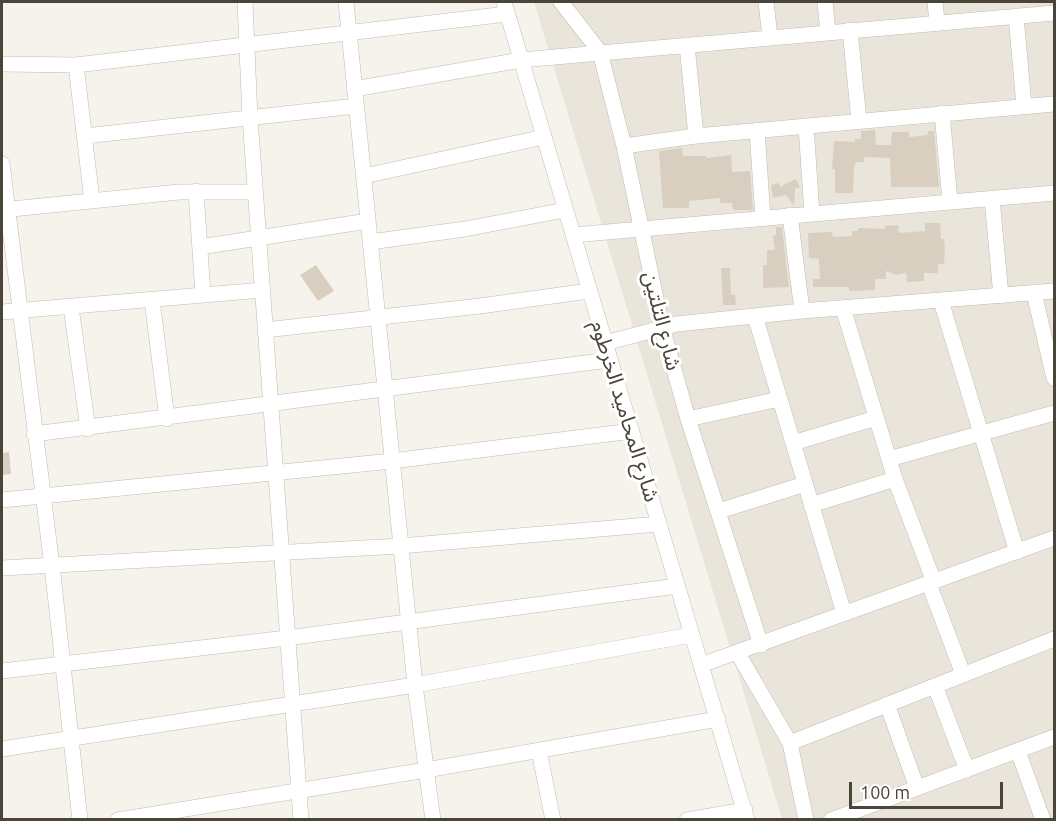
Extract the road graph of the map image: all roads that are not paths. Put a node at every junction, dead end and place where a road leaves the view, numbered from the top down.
1 (245, 2) edge
2 (346, 2) edge
3 (561, 2) edge
4 (766, 2) edge
5 (825, 2) edge
6 (935, 2) edge
7 (506, 8) edge
8 (1054, 13) edge
9 (1016, 16) junction
10 (937, 22) junction
11 (850, 30) junction
12 (828, 32) junction
13 (349, 33) junction
14 (770, 37) junction
15 (248, 45) junction
16 (687, 45) junction
17 (600, 52) junction
18 (521, 60) junction
19 (2, 64) edge
20 (76, 65) junction
21 (354, 89) junction
22 (1054, 104) edge
23 (356, 106) junction
24 (1024, 106) junction
25 (942, 113) junction
26 (250, 118) junction
27 (859, 121) junction
28 (806, 126) junction
29 (757, 130) junction
30 (85, 136) junction
31 (696, 136) junction
32 (544, 137) junction
33 (624, 146) junction
34 (2, 164) edge
35 (364, 176) junction
36 (196, 191) junction
37 (255, 192) junction
38 (1054, 193) edge
39 (992, 199) junction
40 (92, 201) junction
41 (950, 201) junction
42 (5, 210) edge
43 (565, 210) junction
44 (812, 214) junction
45 (790, 215) junction
46 (763, 218) junction
47 (368, 221) junction
48 (640, 230) junction
49 (573, 235) junction
50 (259, 239) junction
51 (370, 242) junction
52 (200, 247) junction
53 (262, 290) junction
54 (590, 291) junction
55 (1054, 291) edge
56 (1034, 293) junction
57 (203, 295) junction
58 (1002, 296) junction
59 (152, 300) junction
60 (941, 301) junction
61 (71, 307) junction
62 (843, 308) junction
63 (20, 310) junction
64 (802, 311) junction
65 (2, 312) edge
66 (755, 316) junction
67 (377, 317) junction
68 (662, 327) junction
69 (265, 330) junction
70 (605, 343) junction
71 (609, 360) junction
72 (1054, 378) edge
73 (383, 388) junction
74 (779, 399) junction
75 (270, 405) junction
76 (1054, 413) edge
77 (876, 418) junction
78 (167, 419) junction
79 (688, 419) junction
80 (88, 429) junction
81 (632, 431) junction
82 (34, 434) junction
83 (980, 434) junction
84 (793, 443) junction
85 (889, 459) junction
86 (392, 461) junction
87 (275, 473) junction
88 (895, 480) junction
89 (805, 484) junction
90 (43, 496) junction
91 (2, 500) edge
92 (811, 505) junction
93 (719, 511) junction
94 (659, 524) junction
95 (1054, 538) edge
96 (400, 546) junction
97 (280, 552) junction
98 (1017, 552) junction
99 (52, 566) junction
100 (2, 568) edge
101 (931, 583) junction
102 (677, 586) junction
103 (844, 613) junction
104 (408, 622) junction
105 (691, 635) junction
106 (287, 638) junction
107 (1054, 639) edge
108 (761, 645) junction
109 (737, 652) junction
110 (61, 662) junction
111 (701, 665) junction
112 (2, 671) edge
113 (963, 674) junction
114 (415, 685) junction
115 (935, 686) junction
116 (292, 703) junction
117 (887, 704) junction
118 (718, 719) junction
119 (70, 737) junction
120 (1054, 737) edge
121 (790, 743) junction
122 (2, 749) edge
123 (539, 751) junction
124 (1018, 751) junction
125 (426, 770) junction
126 (967, 771) junction
127 (917, 788) junction
128 (299, 790) junction
129 (206, 812) edge
130 (746, 815) edge
131 (726, 816) edge
132 (80, 819) edge
133 (118, 819) edge
134 (301, 819) edge
135 (433, 819) edge
136 (553, 819) edge
137 (687, 819) edge
138 (806, 819) edge
139 (831, 819) edge
140 (1043, 819) edge

1 - 15 street
2 - 13 street
3 - 17 street, شارع التلتين
4 - 14 street
5 - 12 street
6 - 10 street
7 - 13 street
7 - 18 street, شارع المحاميد الخرطوم
8 - 9 street
9 - 10 street
9 - 24 street
10 - 11 street
11 - 12 street
11 - 27 street
12 - 14 street
13 - 15 street
13 - 21 street
14 - 16 street
15 - 20 street
15 - 26 street
16 - 17 street
16 - 31 street
17 - 18 street
17 - 33 street, شارع التلتين
18 - 21 street
18 - 32 street, شارع المحاميد الخرطوم
19 - 20 street
20 - 30 street
21 - 23 street
22 - 24 street
23 - 26 street
23 - 35 street
24 - 25 street
25 - 27 street
25 - 41 street
26 - 30 street
26 - 37 street
27 - 28 street
28 - 29 street
28 - 44 street
29 - 31 street
29 - 46 street
30 - 40 street
31 - 33 street
32 - 35 street
32 - 43 street, شارع المحاميد الخرطوم
33 - 48 street, شارع التلتين
34 - 42 street
35 - 47 street
36 - 37 street
36 - 40 street
36 - 52 street
37 - 50 street
38 - 39 street
39 - 41 street
39 - 58 street
40 - 42 street
41 - 44 street
42 - 63 street
43 - 49 street, شارع المحاميد الخرطوم
43 - 51 street
44 - 45 street
45 - 46 street
45 - 64 street
46 - 48 street
47 - 50 street
47 - 51 street
48 - 49 street
48 - 68 street, شارع التلتين
49 - 54 street, شارع المحاميد الخرطوم
50 - 52 street
50 - 53 street
51 - 67 street
52 - 57 street
53 - 57 street
53 - 69 street
54 - 67 street
54 - 70 street, شارع المحاميد الخرطوم
55 - 56 street
56 - 58 street
56 - 72 street
57 - 59 street
58 - 60 street
59 - 61 street
59 - 78 street
60 - 62 street
60 - 83 street
61 - 63 street
61 - 80 street
62 - 64 street
62 - 77 street
63 - 65 street
63 - 82 street
64 - 66 street
66 - 68 street
66 - 74 street
67 - 69 street
67 - 73 street
68 - 70 street
68 - 79 street, شارع التلتين
69 - 75 street
70 - 71 street, شارع المحاميد الخرطوم
71 - 73 street
71 - 81 street, شارع المحاميد الخرطوم
73 - 75 street
73 - 86 street
74 - 79 street
74 - 84 street
75 - 78 street
75 - 87 street
76 - 83 street
77 - 84 street
77 - 85 street
78 - 80 street
79 - 93 street, شارع التلتين
80 - 82 street
81 - 86 street
81 - 94 street, شارع المحاميد الخرطوم
82 - 90 street
83 - 85 street
83 - 98 street
84 - 89 street
85 - 88 street
86 - 87 street
86 - 96 street
87 - 90 street
87 - 97 street
88 - 92 street
88 - 101 street
89 - 92 street
89 - 93 street
90 - 91 street
90 - 99 street
92 - 103 street
93 - 108 street, شارع التلتين
94 - 96 street
94 - 102 street, شارع المحاميد الخرطوم
95 - 98 street
96 - 97 street
96 - 104 street
97 - 99 street
97 - 106 street
98 - 101 street
99 - 100 street
99 - 110 street
101 - 103 street
101 - 113 street
102 - 104 street
102 - 105 street, شارع المحاميد الخرطوم
103 - 108 street
104 - 106 street
104 - 114 street
105 - 111 street, شارع المحاميد الخرطوم
105 - 114 street
106 - 110 street
106 - 116 street
107 - 113 street
108 - 109 street
109 - 111 street
109 - 121 street
110 - 112 street
110 - 119 street
111 - 118 street, شارع المحاميد الخرطوم
113 - 115 street
114 - 116 street
114 - 125 street
115 - 117 street
115 - 126 street
116 - 119 street
116 - 128 street
117 - 121 street
117 - 127 street
118 - 123 street
118 - 130 street, شارع المحاميد الخرطوم
119 - 122 street
119 - 132 street
120 - 124 street
121 - 138 street
123 - 125 street
123 - 136 street
124 - 126 street
124 - 140 street
125 - 128 street
125 - 135 street
126 - 127 street
127 - 139 street
128 - 129 street
128 - 134 street
129 - 133 street
130 - 131 street
131 - 137 street

